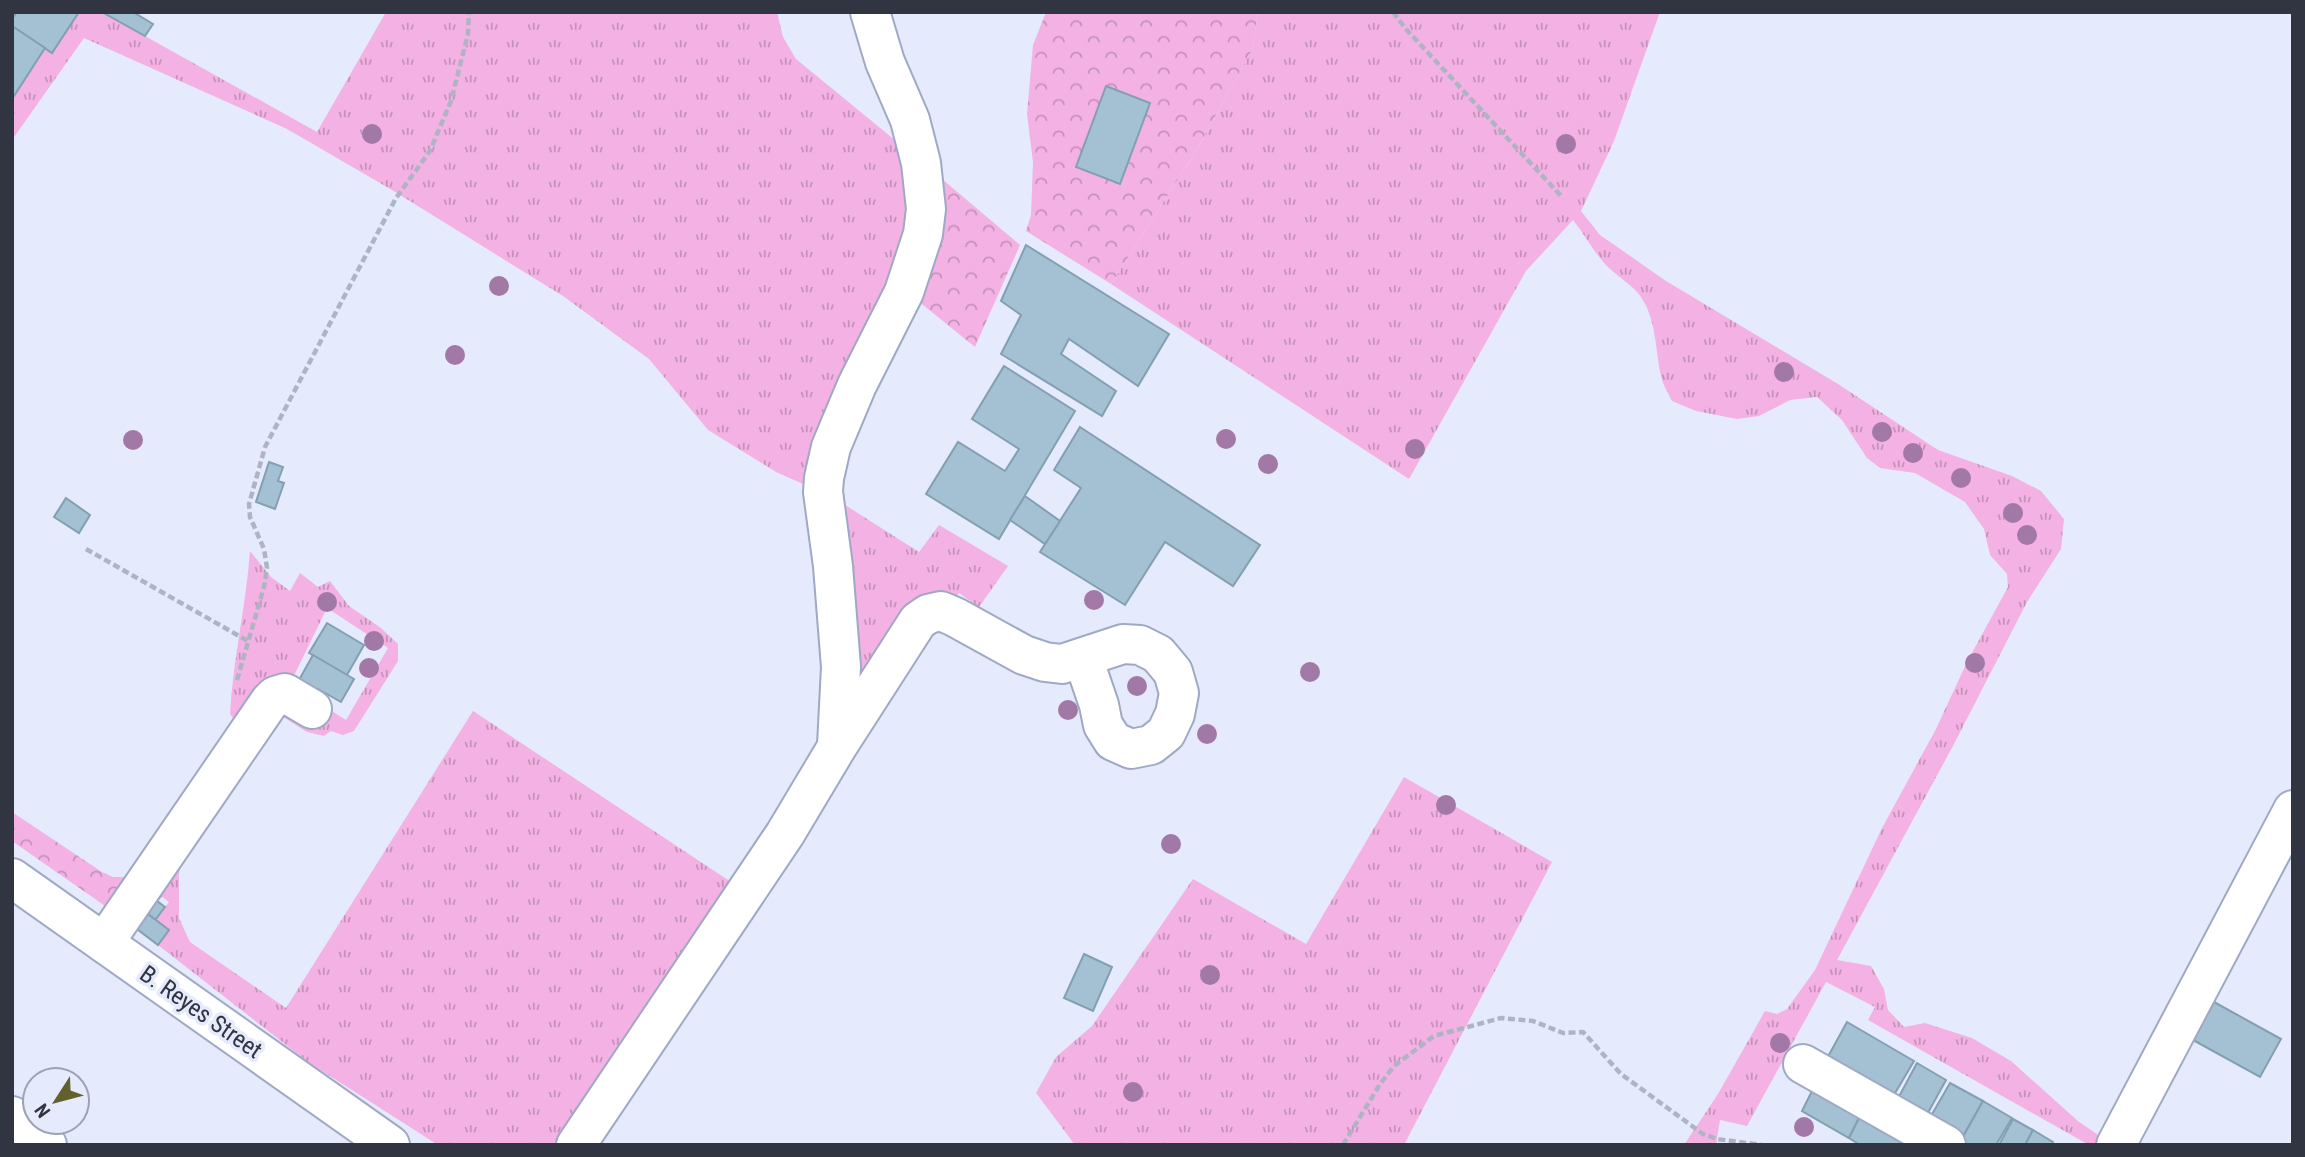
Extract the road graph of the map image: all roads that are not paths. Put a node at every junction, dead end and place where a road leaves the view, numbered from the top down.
1 (870, 12) edge
2 (1083, 658) dead end
3 (312, 709) dead end
4 (837, 747) junction
5 (2293, 810) edge
6 (12, 878) edge
7 (104, 943) junction
8 (1803, 1064) dead end
9 (12, 1116) edge
10 (47, 1145) edge
11 (390, 1145) edge
12 (576, 1145) edge
13 (1946, 1145) edge
14 (2116, 1145) edge

1 - 4 street
2 - 4 street
3 - 7 street
4 - 12 street
5 - 14 street
6 - 7 street, B. Reyes Street
7 - 11 street, B. Reyes Street
8 - 13 street
9 - 10 street

